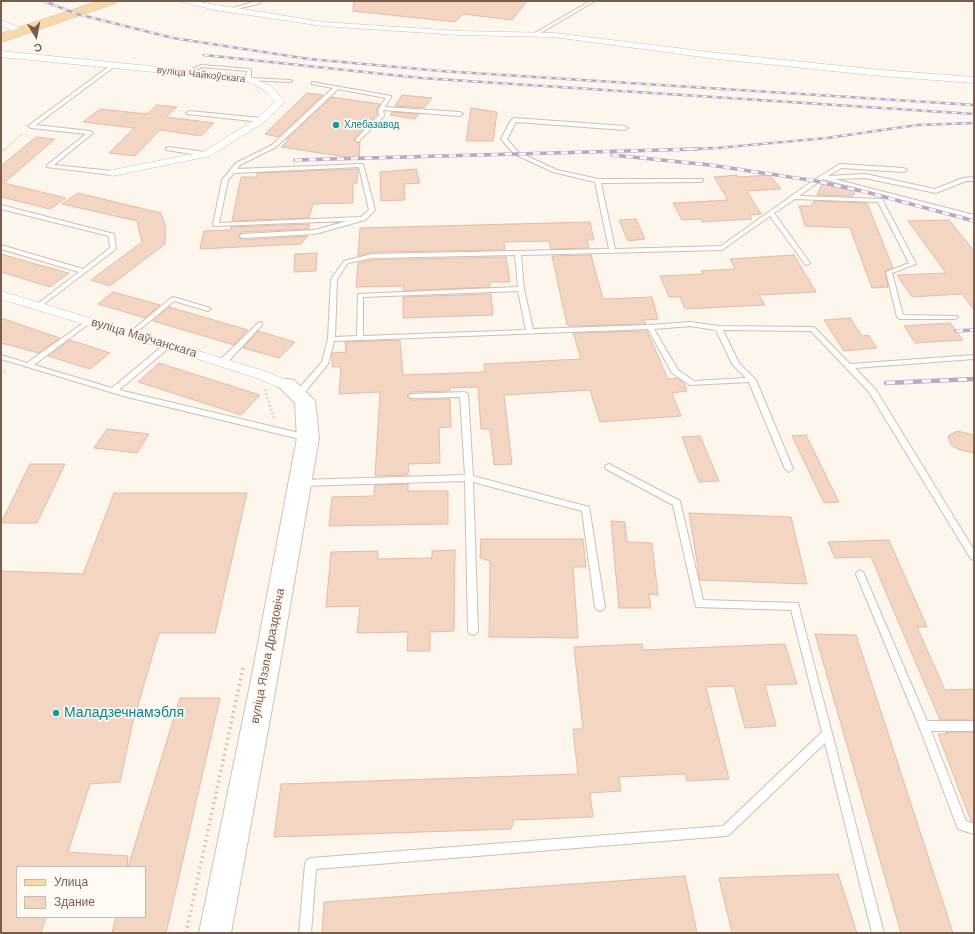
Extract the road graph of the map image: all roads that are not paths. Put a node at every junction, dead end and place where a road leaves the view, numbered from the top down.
1 (111, 1) edge
2 (182, 1) edge
3 (260, 1) edge
4 (593, 1) edge
5 (228, 10) junction
6 (1, 22) edge
7 (22, 32) junction
8 (535, 34) junction
9 (1, 38) edge
10 (1, 54) edge
11 (112, 66) junction
12 (248, 79) junction
13 (974, 80) edge
14 (290, 81) dead end
15 (314, 83) dead end
16 (337, 88) junction
17 (381, 108) junction
18 (189, 113) dead end
19 (460, 114) dead end
20 (261, 120) junction
21 (625, 128) dead end
22 (358, 140) dead end
23 (168, 149) dead end
24 (206, 154) junction
25 (904, 170) dead end
26 (233, 171) junction
27 (112, 173) joint
28 (822, 177) junction
29 (974, 179) edge
30 (701, 180) dead end
31 (598, 181) junction
32 (793, 197) junction
33 (1, 207) edge
34 (771, 212) junction
35 (974, 217) edge
36 (363, 219) junction
37 (242, 236) dead end
38 (1, 247) edge
39 (612, 250) junction
40 (518, 253) junction
41 (807, 263) dead end
42 (84, 271) junction
43 (521, 289) junction
44 (1, 295) edge
45 (38, 306) junction
46 (208, 309) dead end
47 (955, 317) dead end
48 (89, 321) junction
49 (260, 324) dead end
50 (650, 327) junction
51 (720, 328) junction
52 (530, 331) junction
53 (131, 334) junction
54 (360, 338) junction
55 (331, 339) junction
56 (168, 345) junction
57 (1, 357) edge
58 (974, 357) edge
59 (222, 363) junction
60 (28, 366) junction
61 (848, 366) junction
62 (752, 380) junction
63 (292, 390) junction
64 (113, 391) junction
65 (412, 396) dead end
66 (308, 438) junction
67 (609, 467) dead end
68 (789, 469) dead end
69 (469, 478) junction
70 (301, 483) junction
71 (974, 558) edge
72 (860, 574) dead end
73 (600, 607) dead end
74 (473, 631) dead end
75 (924, 726) junction
76 (974, 726) edge
77 (827, 734) junction
78 (974, 829) edge
79 (215, 933) edge
80 (305, 933) edge
81 (878, 933) edge

1 - 7 main road
2 - 5 street
3 - 5 lane
4 - 8 lane
5 - 8 street
6 - 7 street
7 - 9 main road
8 - 13 street
10 - 11 street, вуліца Чайкоўскага
11 - 12 street, вуліца Чайкоўскага
11 - 27 lane
12 - 14 lane
12 - 20 street, вуліца Чайкоўскага
15 - 16 lane
16 - 17 lane
16 - 26 lane
17 - 19 lane
17 - 22 lane
18 - 20 lane
20 - 24 street, вуліца Чайкоўскага
21 - 31 lane
23 - 24 lane
24 - 27 street, вуліца Чайкоўскага
25 - 28 lane
26 - 36 lane
26 - 36 lane
28 - 29 lane
28 - 32 lane
28 - 35 lane
30 - 31 lane
31 - 39 lane
32 - 34 lane
32 - 47 lane
33 - 42 lane
34 - 39 lane
34 - 41 lane
36 - 37 lane
38 - 42 lane
39 - 40 lane
40 - 43 lane
40 - 55 lane
42 - 45 lane
43 - 52 lane
43 - 54 lane
44 - 45 street, вуліца Маўчанскага
45 - 48 street, вуліца Маўчанскага
46 - 53 lane
48 - 53 street, вуліца Маўчанскага
48 - 60 lane
49 - 59 lane
50 - 51 lane
50 - 52 lane
50 - 62 lane
51 - 61 lane
51 - 62 lane
52 - 54 lane
53 - 56 street, вуліца Маўчанскага
54 - 55 lane
55 - 63 lane
56 - 59 street, вуліца Маўчанскага
56 - 64 lane
57 - 60 lane
58 - 61 lane
59 - 63 street, вуліца Маўчанскага
60 - 64 lane
61 - 71 lane
62 - 68 lane
63 - 66 street, вуліца Язэпа Драздовіча
64 - 66 lane
65 - 69 lane
66 - 70 street, вуліца Язэпа Драздовіча
67 - 77 lane
69 - 70 lane
69 - 73 lane
69 - 74 lane
70 - 79 street, вуліца Язэпа Драздовіча
72 - 75 lane
75 - 76 lane
75 - 78 lane
77 - 80 lane
77 - 81 lane

